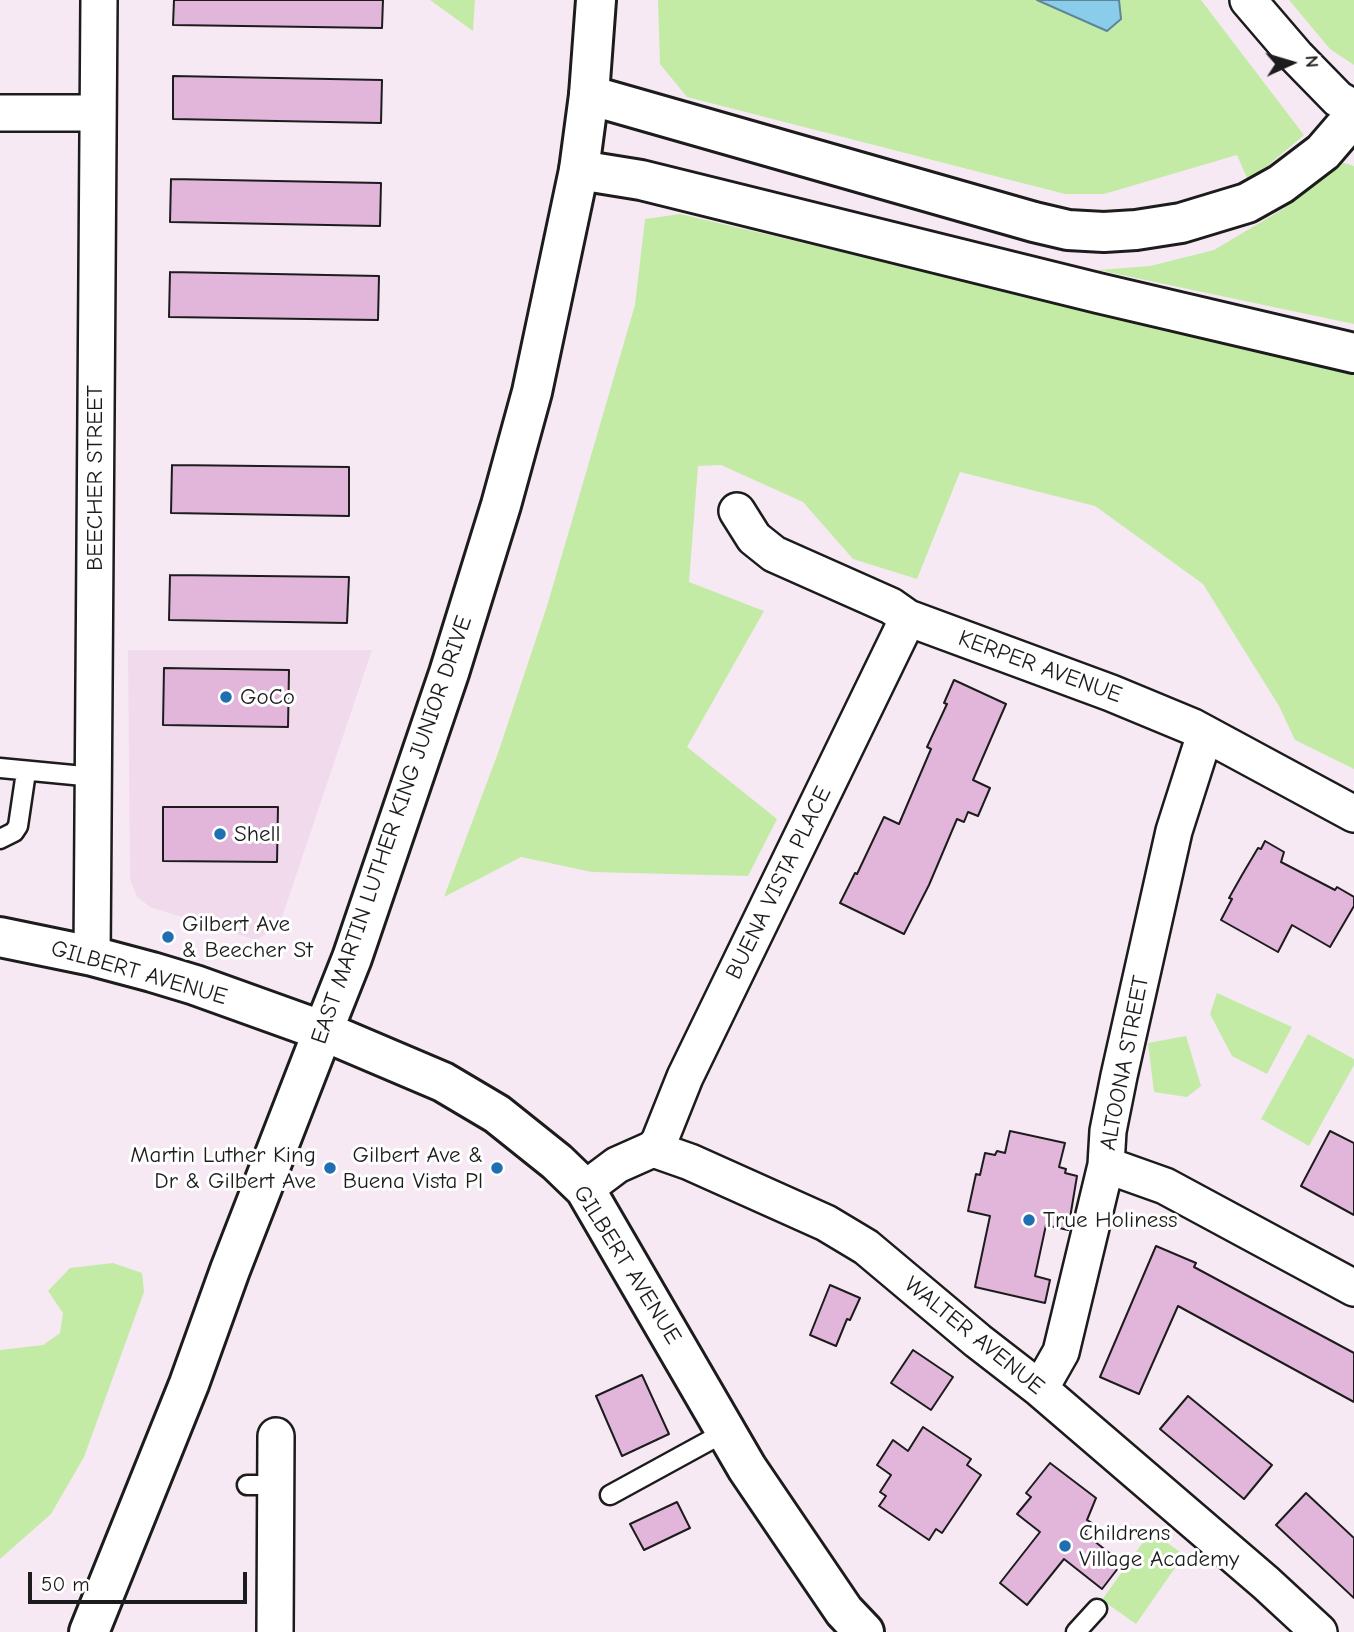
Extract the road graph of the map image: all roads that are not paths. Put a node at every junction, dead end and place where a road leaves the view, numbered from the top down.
1 (99, 0) edge
2 (596, 0) edge
3 (1248, 0) edge
4 (589, 94) junction
5 (1354, 108) edge
6 (0, 113) edge
7 (97, 113) junction
8 (1354, 116) edge
9 (579, 170) junction
10 (1354, 353) edge
11 (737, 511) dead end
12 (908, 618) junction
13 (1205, 734) junction
14 (0, 768) edge
15 (26, 772) junction
16 (94, 777) junction
17 (1354, 814) edge
18 (0, 839) edge
19 (0, 937) edge
20 (92, 956) junction
21 (323, 1031) junction
22 (653, 1149) junction
23 (1106, 1165) junction
24 (585, 1189) junction
25 (1354, 1288) edge
26 (1040, 1389) junction
27 (727, 1432) junction
28 (276, 1436) dead end
29 (610, 1495) dead end
30 (1097, 1609) dead end
31 (89, 1632) edge
32 (275, 1632) edge
33 (864, 1632) edge
34 (1076, 1632) edge
35 (1319, 1632) edge

1 - 7 street, BEECHER STREET
2 - 4 main road, EAST MARTIN LUTHER KING JUNIOR DRIVE
3 - 5 street
4 - 8 main road
4 - 9 main road, EAST MARTIN LUTHER KING JUNIOR DRIVE
6 - 7 street
7 - 16 street, BEECHER STREET
9 - 10 main road
9 - 21 main road, EAST MARTIN LUTHER KING JUNIOR DRIVE
11 - 12 street, KERPER AVENUE
12 - 13 street, KERPER AVENUE
12 - 22 street, BUENA VISTA PLACE
13 - 17 street, KERPER AVENUE
13 - 23 street, ALTOONA STREET
14 - 15 lane
15 - 16 lane
15 - 18 lane
16 - 20 street, BEECHER STREET
19 - 20 main road, GILBERT AVENUE
20 - 21 main road, GILBERT AVENUE
21 - 24 main road, GILBERT AVENUE
21 - 31 main road, EAST MARTIN LUTHER KING JUNIOR DRIVE
22 - 24 street
22 - 26 street, WALTER AVENUE
23 - 25 street
23 - 26 street, ALTOONA STREET
24 - 27 main road, GILBERT AVENUE
26 - 35 street, WALTER AVENUE
27 - 29 lane
27 - 33 main road, GILBERT AVENUE
28 - 32 street
30 - 34 lane

